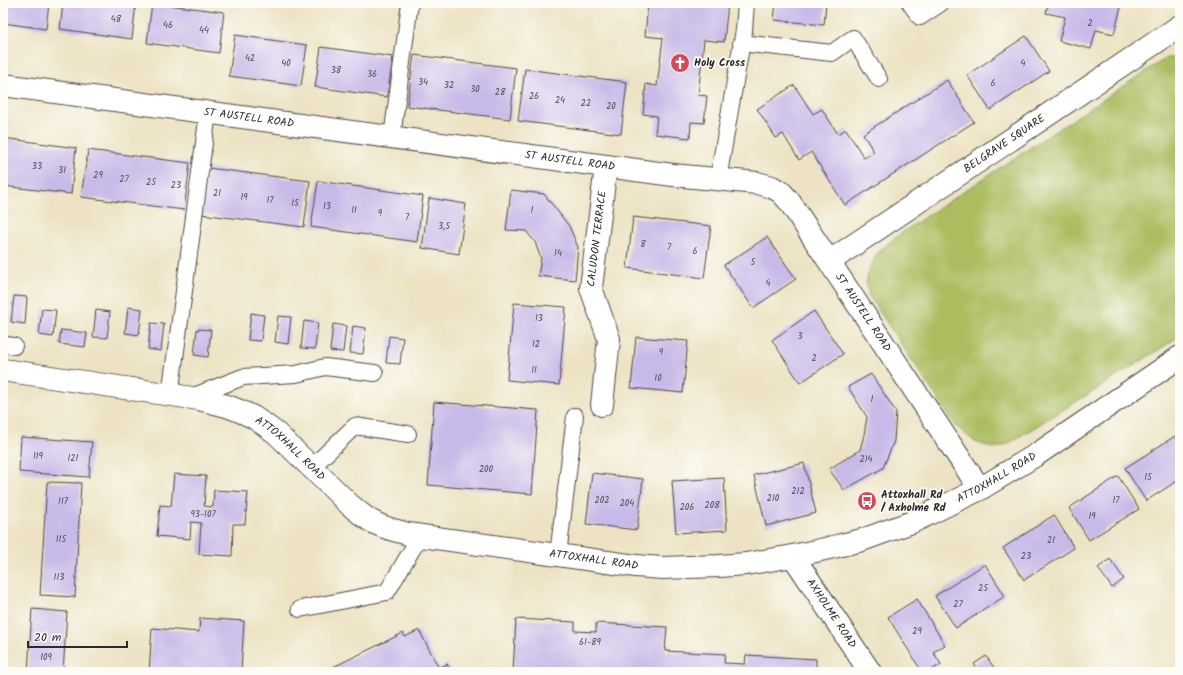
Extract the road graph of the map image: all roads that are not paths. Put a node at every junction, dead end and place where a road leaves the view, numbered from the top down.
1 (410, 3) edge
2 (746, 3) edge
3 (910, 3) edge
4 (941, 3) edge
5 (1180, 26) edge
6 (741, 43) junction
7 (879, 79) dead end
8 (3, 85) edge
9 (208, 113) junction
10 (392, 137) junction
11 (606, 166) junction
12 (718, 179) junction
13 (830, 262) junction
14 (1180, 357) edge
15 (3, 370) edge
16 (375, 373) dead end
17 (180, 397) junction
18 (602, 405) dead end
19 (575, 416) dead end
20 (408, 434) dead end
21 (311, 468) junction
22 (980, 488) junction
23 (420, 536) junction
24 (558, 555) junction
25 (793, 556) junction
26 (300, 609) dead end
27 (870, 672) edge

1 - 10 lane
2 - 6 lane
3 - 4 lane
5 - 13 street, BELGRAVE SQUARE
6 - 7 lane
6 - 12 lane
8 - 9 street, ST AUSTELL ROAD
9 - 10 street, ST AUSTELL ROAD
9 - 17 lane
10 - 11 street, ST AUSTELL ROAD
11 - 12 street, ST AUSTELL ROAD
11 - 18 street, CALUDON TERRACE
12 - 13 street, ST AUSTELL ROAD
13 - 22 street, ST AUSTELL ROAD
14 - 22 street, ATTOXHALL ROAD
15 - 17 street, ATTOXHALL ROAD
16 - 17 lane
17 - 21 street, ATTOXHALL ROAD
19 - 24 lane
20 - 21 lane
21 - 23 street, ATTOXHALL ROAD
22 - 25 street, ATTOXHALL ROAD
23 - 24 street, ATTOXHALL ROAD
23 - 26 lane
24 - 25 street, ATTOXHALL ROAD
25 - 27 street, AXHOLME ROAD

